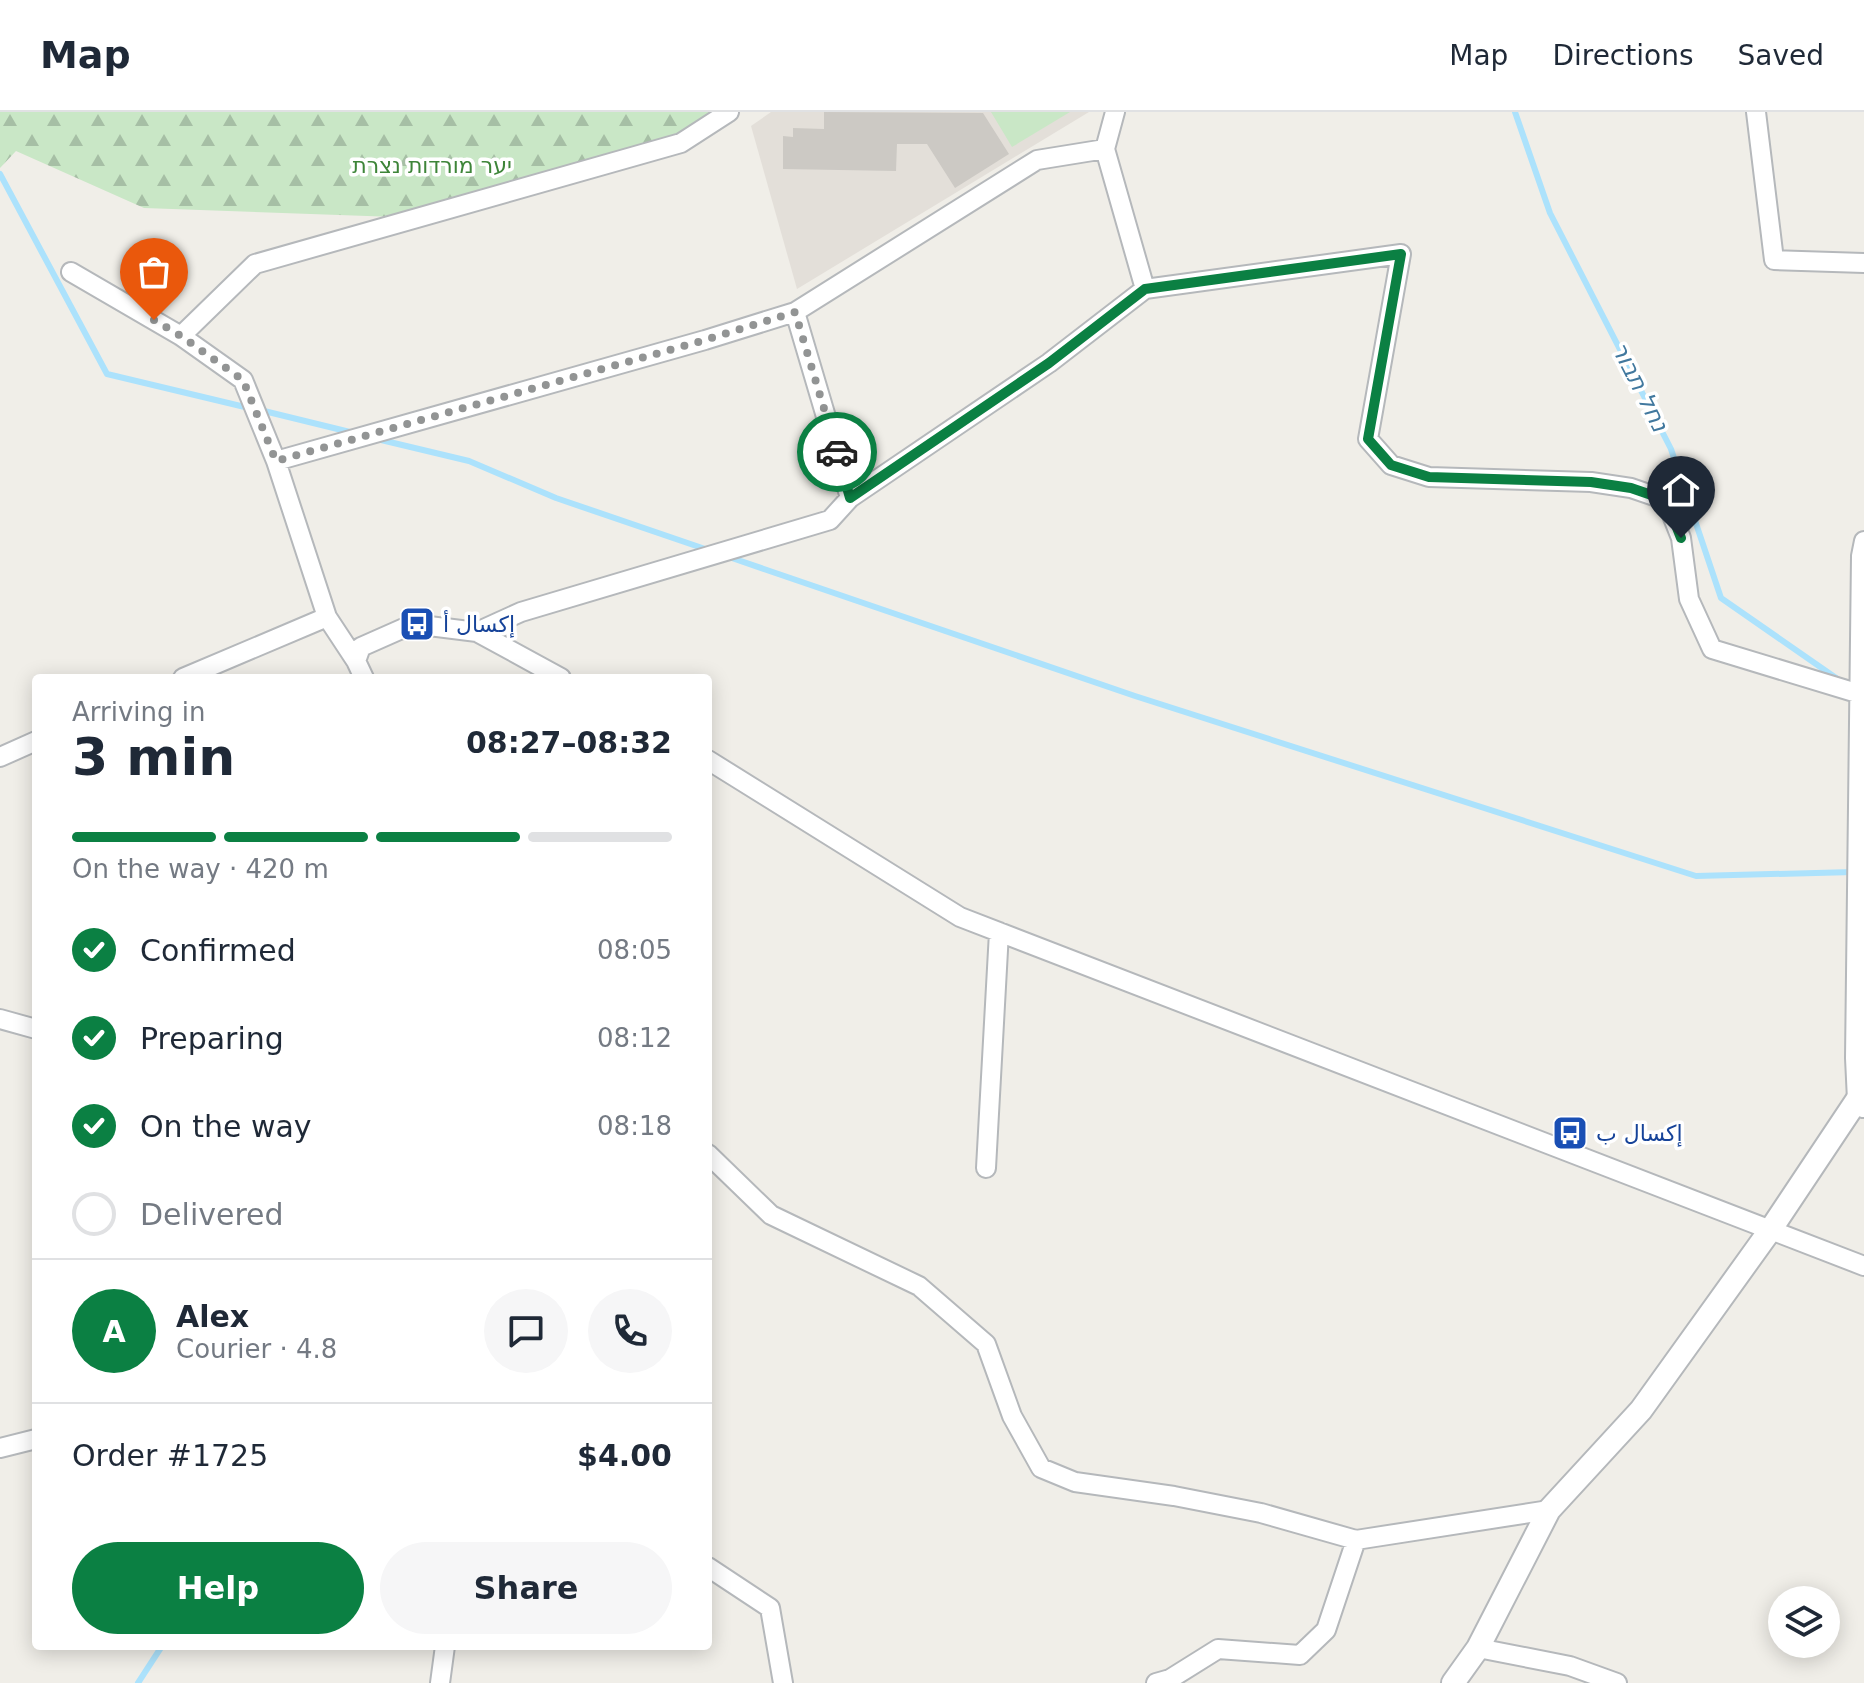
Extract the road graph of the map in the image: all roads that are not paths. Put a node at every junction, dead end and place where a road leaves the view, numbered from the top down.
1 (729, 112) edge
2 (1115, 112) edge
3 (1756, 112) edge
4 (1105, 149) junction
5 (1864, 263) edge
6 (71, 272) dead end
7 (1145, 289) junction
8 (795, 312) junction
9 (181, 336) junction
10 (276, 461) junction
11 (850, 498) junction
12 (1864, 541) edge
13 (327, 617) junction
14 (477, 632) junction
15 (360, 669) edge
16 (192, 674) edge
17 (554, 674) edge
18 (1860, 694) junction
19 (32, 743) edge
20 (0, 757) edge
21 (712, 762) edge
22 (999, 932) junction
23 (0, 1019) edge
24 (32, 1028) edge
25 (1862, 1102) edge
26 (712, 1158) edge
27 (986, 1168) dead end
28 (1771, 1229) junction
29 (1864, 1266) edge
30 (32, 1440) edge
31 (0, 1448) edge
32 (1549, 1510) junction
33 (1356, 1540) junction
34 (712, 1570) edge
35 (1478, 1648) junction
36 (444, 1650) edge
37 (440, 1683) edge
38 (783, 1683) edge
39 (1156, 1683) edge
40 (1453, 1683) edge
41 (1617, 1683) edge

1 - 9 street
2 - 4 street
3 - 5 street
4 - 7 street
4 - 8 street
6 - 9 street
7 - 11 street
7 - 18 street
8 - 10 street
8 - 11 street
9 - 10 street
10 - 13 street
11 - 14 street
12 - 18 street
13 - 15 street
13 - 16 street
14 - 15 street
14 - 17 street
18 - 25 street
19 - 20 street
21 - 22 street
22 - 27 street
22 - 28 street
23 - 24 street
25 - 28 street
26 - 33 street
28 - 29 street
28 - 32 street
30 - 31 street
32 - 33 street
32 - 35 street
33 - 39 street
34 - 38 street
35 - 40 street
35 - 41 street
36 - 37 street

